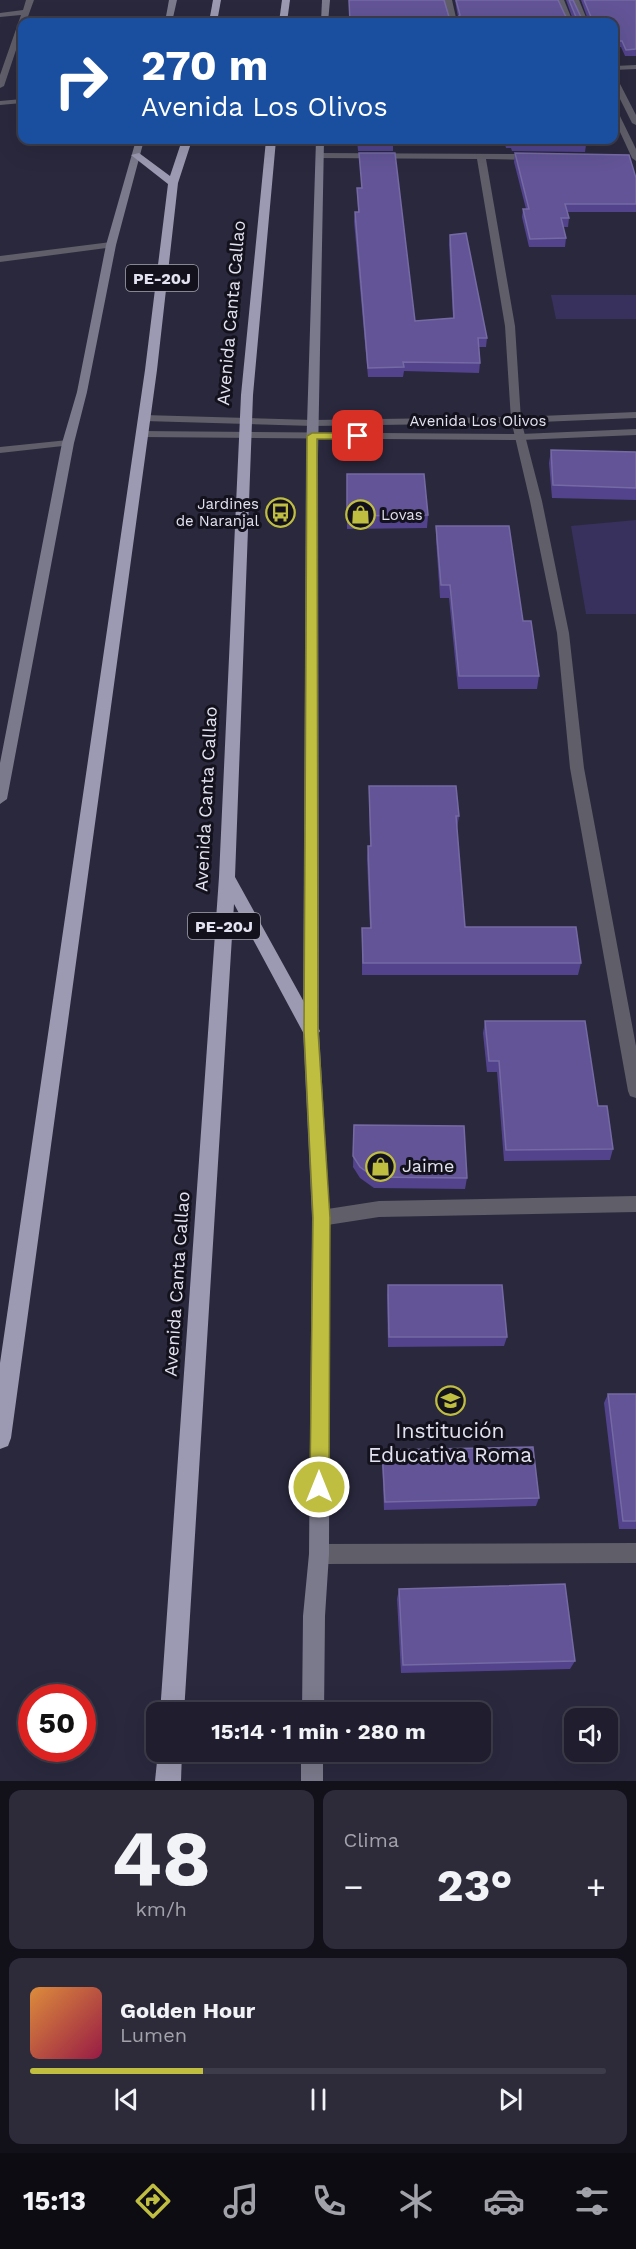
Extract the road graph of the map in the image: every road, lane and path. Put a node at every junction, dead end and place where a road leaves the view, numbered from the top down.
1 (30, 0) edge
2 (173, 0) edge
3 (217, 0) edge
4 (286, 0) edge
5 (326, 0) edge
6 (448, 0) edge
7 (560, 0) edge
8 (575, 0) edge
9 (26, 12) junction
10 (0, 15) edge
11 (24, 18) edge
12 (169, 18) edge
13 (214, 18) edge
14 (284, 18) edge
15 (325, 18) edge
16 (453, 18) edge
17 (568, 18) edge
18 (583, 18) edge
19 (18, 35) edge
20 (636, 67) edge
21 (618, 68) edge
22 (0, 86) edge
23 (618, 96) edge
24 (18, 101) edge
25 (0, 103) edge
26 (618, 121) edge
27 (636, 123) edge
28 (139, 144) edge
29 (186, 144) edge
30 (271, 144) edge
31 (320, 144) edge
32 (136, 155) junction
33 (320, 156) junction
34 (482, 157) junction
35 (539, 157) edge
36 (633, 157) edge
37 (173, 183) junction
38 (111, 245) junction
39 (0, 259) edge
40 (636, 416) edge
41 (516, 420) junction
42 (142, 426) junction
43 (246, 427) junction
44 (313, 429) junction
45 (636, 432) edge
46 (521, 437) junction
47 (68, 443) junction
48 (0, 450) edge
49 (0, 799) edge
50 (227, 877) junction
51 (311, 1031) junction
52 (636, 1091) edge
53 (636, 1204) edge
54 (321, 1218) junction
55 (0, 1437) edge
56 (636, 1553) edge
57 (319, 1554) junction
58 (173, 1702) edge
59 (313, 1702) edge
60 (169, 1762) edge
61 (312, 1762) edge
62 (168, 1781) edge
63 (312, 1781) edge

1 - 9 street
2 - 12 main road
3 - 13 highway
4 - 14 highway
5 - 15 main road
6 - 16 street
7 - 17 street
8 - 18 street
9 - 10 street
9 - 11 street
19 - 22 street
20 - 21 street
23 - 27 street
24 - 25 street
26 - 36 street
28 - 32 main road
29 - 37 highway, PE-20J
30 - 43 highway, Avenida Canta Callao / PE-20J
31 - 33 main road
32 - 37 highway
32 - 38 main road
33 - 34 street
33 - 44 main road
34 - 35 street
34 - 41 street
37 - 42 highway, PE-20J
38 - 39 street
38 - 47 main road
40 - 41 street, Avenida Los Olivos
41 - 44 street, Avenida Los Olivos
41 - 46 street
42 - 43 street, Avenida Los Olivos
42 - 55 highway, PE-20J
43 - 44 street, Avenida Los Olivos
43 - 50 highway, Avenida Canta Callao / PE-20J
44 - 46 street, Avenida Los Olivos
44 - 51 main road
45 - 46 street, Avenida Los Olivos
46 - 52 street
47 - 48 street
47 - 49 main road
50 - 51 highway
50 - 58 highway, Avenida Canta Callao / PE-20J
51 - 54 main road
53 - 54 street
54 - 57 main road
56 - 57 street
57 - 59 main road
60 - 62 highway
61 - 63 main road

